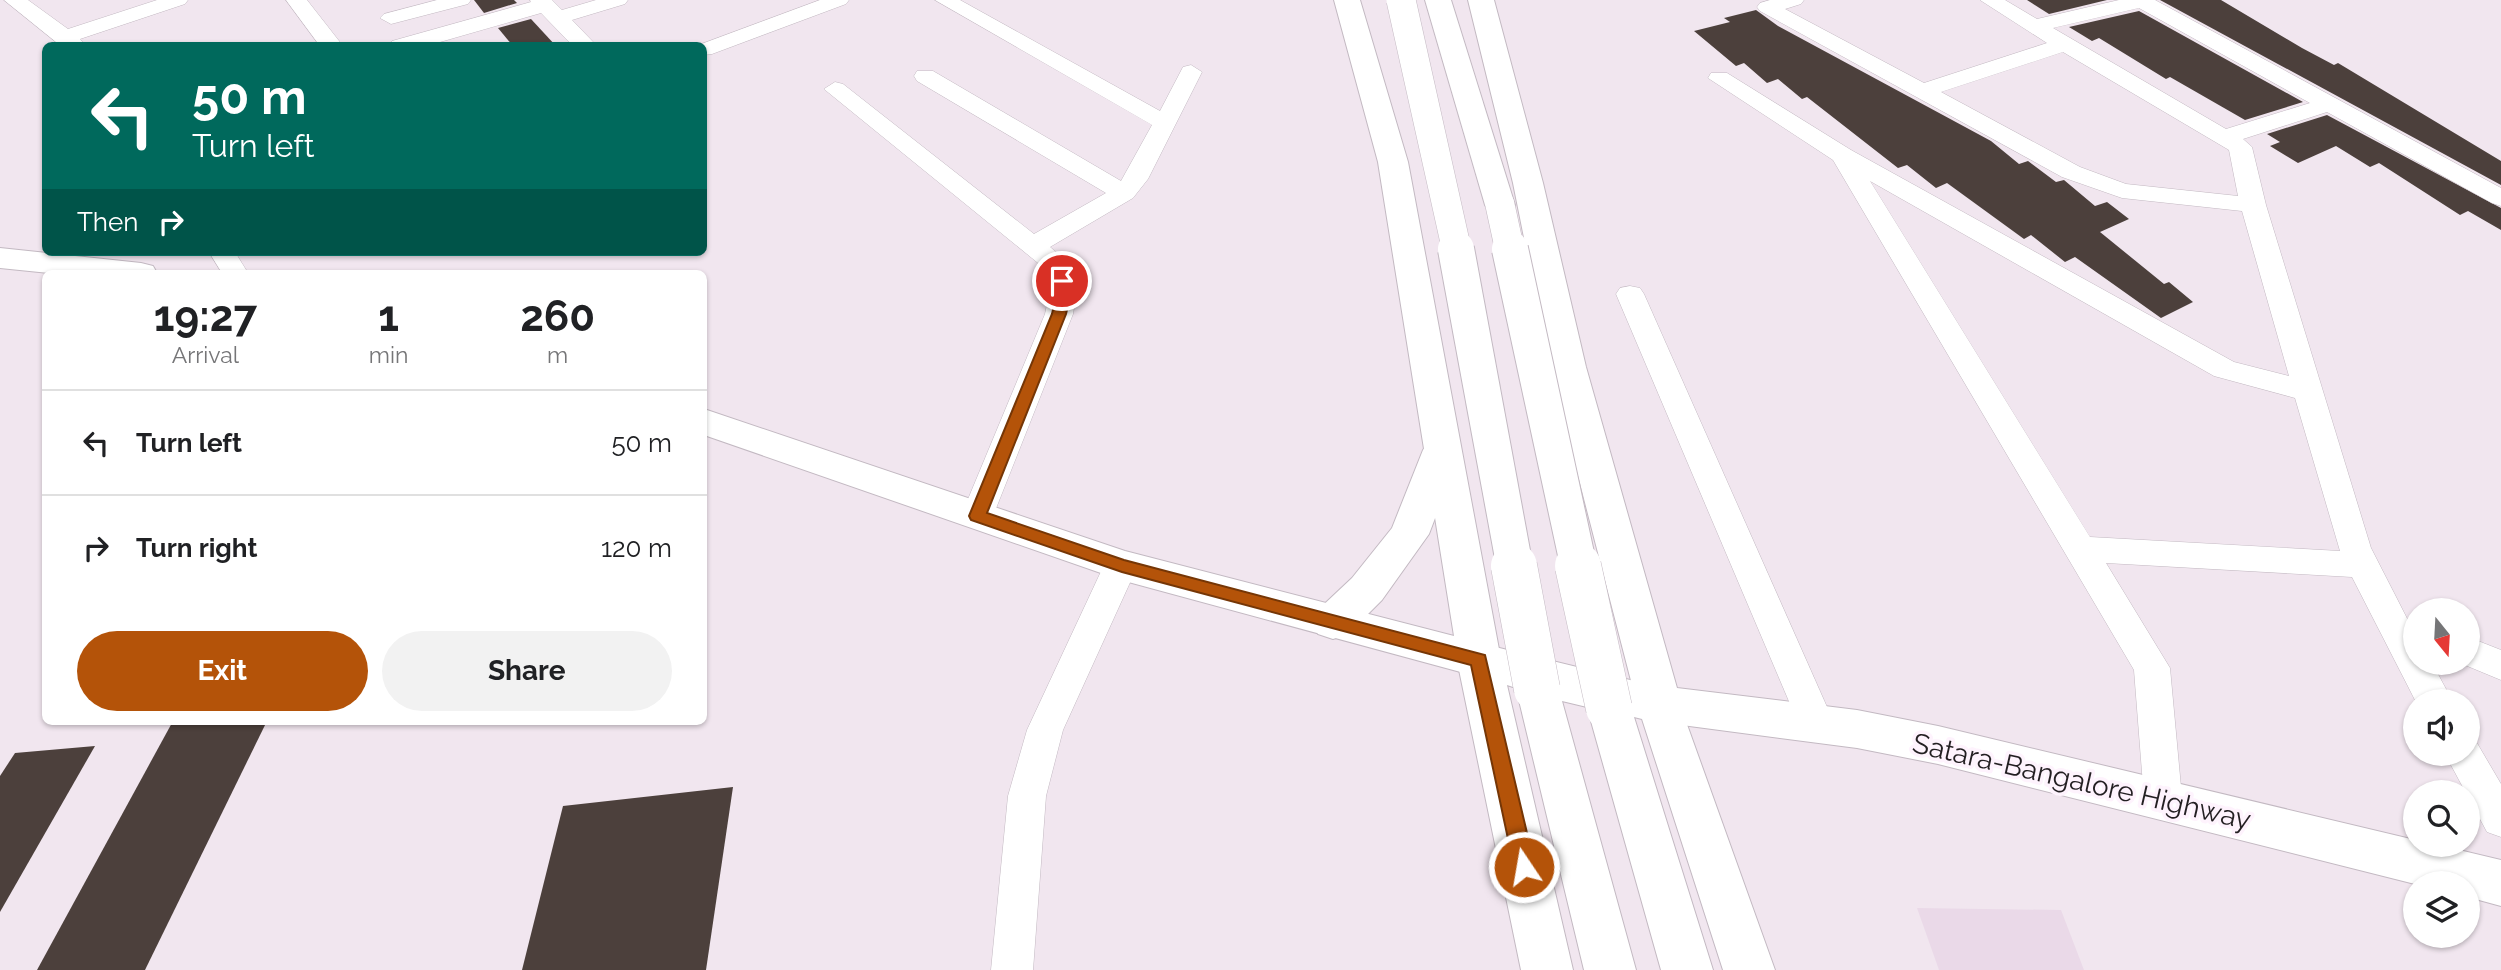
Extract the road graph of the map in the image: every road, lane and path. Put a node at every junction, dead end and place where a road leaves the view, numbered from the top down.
1 (14, 0) edge
2 (177, 0) edge
3 (296, 0) edge
4 (461, 0) edge
5 (618, 0) edge
6 (839, 0) edge
7 (1347, 0) edge
8 (1401, 0) edge
9 (1438, 0) edge
10 (1481, 0) edge
11 (1794, 0) edge
12 (1990, 0) edge
13 (2141, 1) edge
14 (954, 2) edge
15 (432, 3) edge
16 (547, 8) edge
17 (386, 9) edge
18 (2035, 26) junction
19 (457, 30) junction
20 (70, 41) edge
21 (329, 42) edge
22 (404, 42) edge
23 (412, 42) edge
24 (582, 42) edge
25 (2065, 44) junction
26 (707, 48) edge
27 (1191, 72) dead end
28 (925, 76) dead end
29 (1719, 78) dead end
30 (835, 89) dead end
31 (1922, 92) junction
32 (2330, 104) junction
33 (1163, 122) junction
34 (2223, 137) junction
35 (1842, 155) junction
36 (1124, 192) junction
37 (2501, 198) edge
38 (2253, 205) junction
39 (1034, 246) junction
40 (0, 258) edge
41 (113, 270) edge
42 (1630, 294) dead end
43 (2308, 391) junction
44 (707, 423) edge
45 (1442, 450) junction
46 (977, 516) junction
47 (2080, 549) junction
48 (1122, 565) junction
49 (2363, 565) junction
50 (2400, 621) edge
51 (1334, 622) junction
52 (2480, 656) edge
53 (1479, 660) junction
54 (2501, 666) edge
55 (2429, 689) edge
56 (1659, 704) junction
57 (1818, 725) junction
58 (2471, 766) edge
59 (2163, 798) junction
60 (2501, 820) edge
61 (2501, 883) edge
62 (1012, 970) edge
63 (1547, 970) edge
64 (1610, 970) edge
65 (1687, 970) edge
66 (1749, 970) edge

1 - 20 street
2 - 20 street
3 - 21 street
4 - 15 street
5 - 16 street
6 - 26 street
7 - 45 main road
8 - 64 main road, bridge
9 - 65 main road, bridge
10 - 56 main road
11 - 31 street
12 - 18 street
13 - 18 street
13 - 32 street
14 - 33 street
15 - 17 street
15 - 19 street
16 - 19 street
16 - 24 street
17 - 22 street
18 - 25 street
19 - 23 street
25 - 31 street
25 - 34 street
27 - 33 street
28 - 36 street
29 - 35 street
30 - 39 street
31 - 38 street
32 - 34 street
32 - 37 street
33 - 36 street
34 - 38 street
35 - 43 street
35 - 47 street
36 - 39 street
38 - 43 street
39 - 46 street
40 - 41 main road
42 - 57 street
43 - 49 street
44 - 46 main road, Satara-Bangalore Highway
45 - 51 main road
45 - 53 main road
46 - 48 main road, Satara-Bangalore Highway
47 - 49 street
47 - 59 street
48 - 51 main road, Satara-Bangalore Highway
48 - 62 street
49 - 50 street
50 - 55 street
51 - 53 main road, Satara-Bangalore Highway
52 - 54 street
53 - 56 main road, Satara-Bangalore Highway
53 - 63 main road
56 - 57 main road, Satara-Bangalore Highway
56 - 66 main road
57 - 59 main road, Satara-Bangalore Highway
58 - 60 street
59 - 61 main road, Satara-Bangalore Highway

